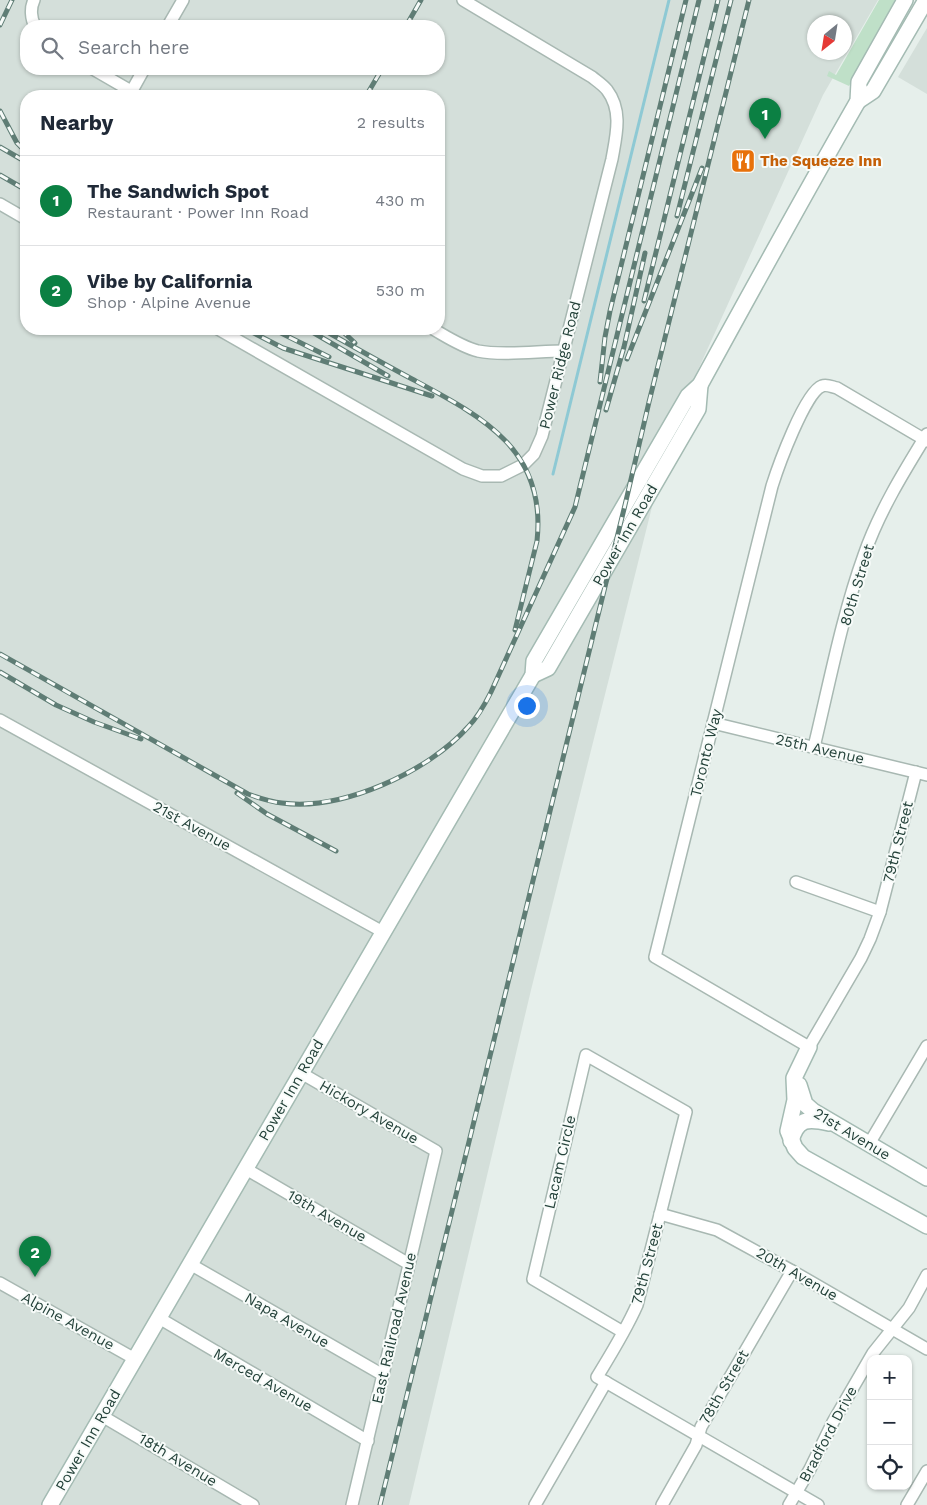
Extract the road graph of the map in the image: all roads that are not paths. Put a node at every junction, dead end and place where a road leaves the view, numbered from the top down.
1 (34, 0) edge
2 (183, 0) edge
3 (463, 0) edge
4 (905, 0) edge
5 (926, 0) edge
6 (32, 20) edge
7 (171, 20) edge
8 (102, 75) edge
9 (141, 75) edge
10 (124, 90) edge
11 (132, 90) edge
12 (858, 101) junction
13 (0, 204) edge
14 (20, 216) edge
15 (228, 335) edge
16 (443, 335) edge
17 (564, 351) junction
18 (926, 438) edge
19 (0, 720) edge
20 (713, 723) junction
21 (814, 747) junction
22 (922, 773) edge
23 (796, 882) dead end
24 (880, 912) junction
25 (383, 932) junction
26 (927, 1046) edge
27 (809, 1047) junction
28 (798, 1069) junction
29 (301, 1073) junction
30 (686, 1112) joint
31 (835, 1124) junction
32 (791, 1141) junction
33 (869, 1144) junction
34 (436, 1151) joint
35 (246, 1168) junction
36 (927, 1178) edge
37 (660, 1214) junction
38 (927, 1226) edge
39 (190, 1264) junction
40 (409, 1264) junction
41 (792, 1271) junction
42 (927, 1275) edge
43 (0, 1283) edge
44 (159, 1318) junction
45 (893, 1329) junction
46 (624, 1332) junction
47 (927, 1349) edge
48 (135, 1359) junction
49 (383, 1375) junction
50 (606, 1382) junction
51 (102, 1416) junction
52 (698, 1436) junction
53 (368, 1441) junction
54 (927, 1471) edge
55 (796, 1492) junction
56 (50, 1505) edge
57 (253, 1505) edge
58 (352, 1505) edge
59 (535, 1505) edge
60 (662, 1505) edge
61 (789, 1505) edge
62 (818, 1505) edge
63 (907, 1505) edge

1 - 6 street
2 - 7 street
3 - 17 street, Power Ridge Road
4 - 12 main road, Power Inn Road
5 - 12 main road, Power Inn Road
8 - 10 street
9 - 11 street
12 - 25 main road, Power Inn Road
13 - 14 street
15 - 17 street, Power Ridge Road
16 - 17 street
18 - 20 street, Toronto Way
18 - 21 street, 80th Street
19 - 25 street, 21st Avenue
20 - 21 street, 25th Avenue
20 - 27 street, Toronto Way
21 - 22 street, 25th Avenue
22 - 24 street, 79th Street
23 - 24 street
24 - 27 street, 79th Street
25 - 29 main road, Power Inn Road
26 - 33 street
27 - 28 main road
28 - 31 main road, 21st Avenue
28 - 32 main road
29 - 34 street, Hickory Avenue
29 - 35 main road, Power Inn Road
30 - 37 street, 79th Street
30 - 46 street, Lacam Circle
31 - 32 main road
31 - 33 main road, 21st Avenue
32 - 38 main road
33 - 36 main road, 21st Avenue
34 - 40 street, East Railroad Avenue
35 - 39 main road, Power Inn Road
35 - 40 street, 19th Avenue
37 - 41 street, 20th Avenue
37 - 46 street, 79th Street
39 - 44 main road, Power Inn Road
39 - 49 street, Napa Avenue
40 - 49 street, East Railroad Avenue
41 - 45 street, 20th Avenue
41 - 52 street, 78th Street
42 - 45 street, Bradford Drive
43 - 48 street, Alpine Avenue
44 - 48 main road, Power Inn Road
44 - 53 street, Merced Avenue
45 - 47 street, 20th Avenue
45 - 55 street, Bradford Drive
46 - 50 street, 79th Street
48 - 51 main road, Power Inn Road
49 - 53 street, East Railroad Avenue
50 - 52 street
50 - 59 street
51 - 56 main road, Power Inn Road
51 - 57 street, 18th Avenue
52 - 55 street
52 - 60 street, 78th Street
53 - 58 street, East Railroad Avenue
54 - 63 street
55 - 61 street, Bradford Drive
55 - 62 street

